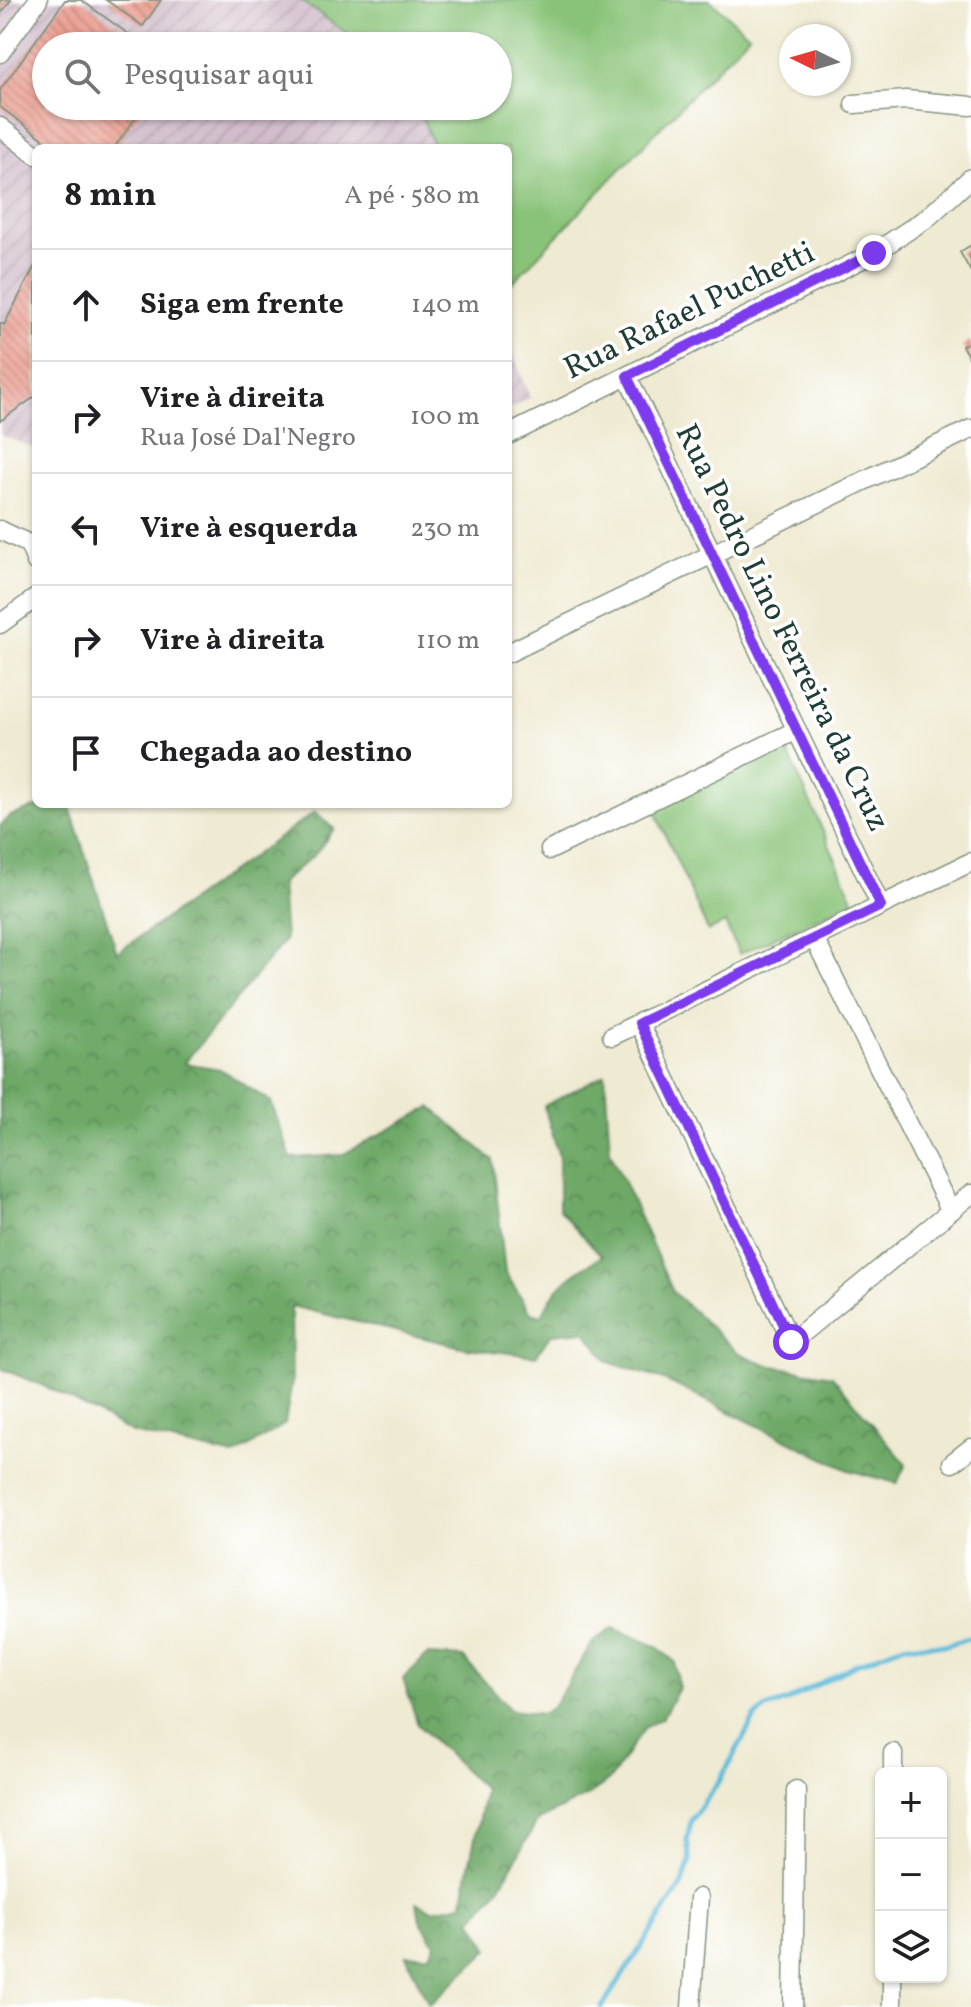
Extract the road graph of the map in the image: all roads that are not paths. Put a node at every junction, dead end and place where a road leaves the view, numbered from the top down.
1 (38, 0) edge
2 (0, 53) edge
3 (854, 104) dead end
4 (971, 106) edge
5 (0, 127) edge
6 (32, 152) edge
7 (971, 178) edge
8 (627, 376) junction
9 (971, 429) edge
10 (512, 433) edge
11 (0, 530) edge
12 (32, 552) edge
13 (713, 554) junction
14 (32, 601) edge
15 (0, 624) edge
16 (512, 651) edge
17 (797, 730) junction
18 (550, 850) dead end
19 (971, 862) edge
20 (881, 906) junction
21 (814, 938) junction
22 (639, 1023) junction
23 (612, 1036) dead end
24 (971, 1194) edge
25 (951, 1211) junction
26 (971, 1448) edge
27 (952, 1463) dead end
28 (893, 1753) dead end
29 (893, 1767) edge
30 (796, 1790) dead end
31 (699, 1898) dead end
32 (892, 1983) edge
33 (691, 2007) edge
34 (793, 2007) edge
35 (892, 2007) edge

1 - 2 street
3 - 4 street
5 - 6 street
7 - 8 street, Rua Rafael Puchetti
8 - 10 street, Rua Rafael Puchetti
8 - 13 street, Rua Pedro Lino Ferreira da Cruz
9 - 13 street
11 - 12 street
13 - 16 street
13 - 17 street, Rua Pedro Lino Ferreira da Cruz
14 - 15 street
17 - 18 street
17 - 20 street, Rua Pedro Lino Ferreira da Cruz
19 - 20 street
20 - 21 street
21 - 22 street
21 - 25 street
22 - 23 street
22 - 25 street
24 - 25 street
26 - 27 street
28 - 29 street
30 - 34 street
31 - 33 street
32 - 35 street

